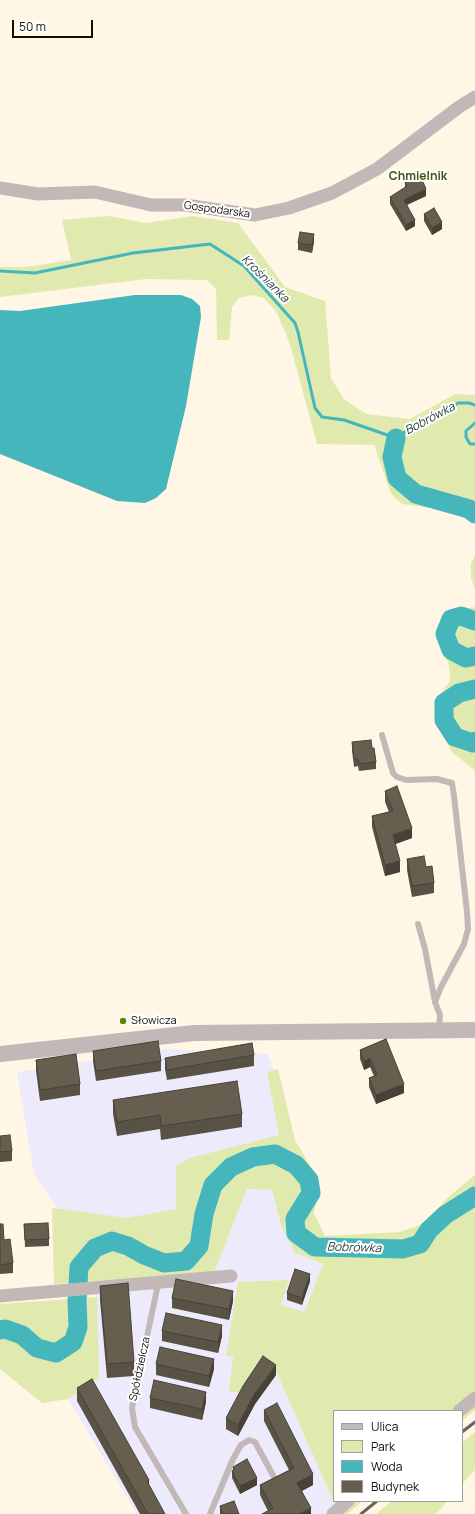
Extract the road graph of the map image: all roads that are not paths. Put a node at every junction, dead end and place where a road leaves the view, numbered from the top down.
1 (475, 97) edge
2 (0, 188) edge
3 (382, 735) dead end
4 (418, 924) dead end
5 (435, 1002) junction
6 (439, 1030) junction
7 (475, 1030) edge
8 (0, 1054) edge
9 (231, 1276) dead end
10 (158, 1284) junction
11 (0, 1296) edge
12 (475, 1398) edge
13 (460, 1410) edge
14 (274, 1478) edge
15 (347, 1502) edge
16 (186, 1514) edge
17 (210, 1514) edge
18 (333, 1514) edge

1 - 2 street, Gospodarska
3 - 5 lane
4 - 5 lane
5 - 6 lane
6 - 7 street
6 - 8 street
9 - 10 street
10 - 11 street
10 - 16 lane, Spółdzielcza
12 - 13 street
14 - 17 lane
15 - 18 street

